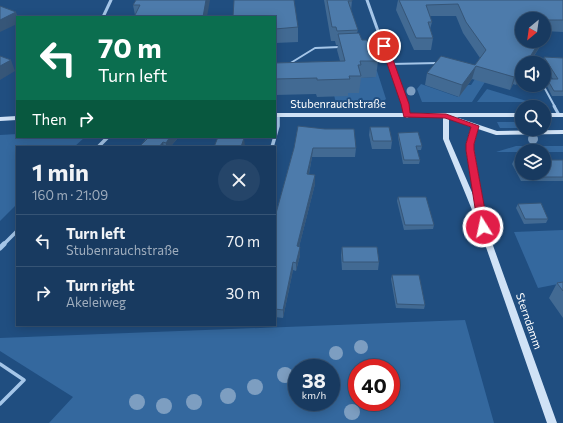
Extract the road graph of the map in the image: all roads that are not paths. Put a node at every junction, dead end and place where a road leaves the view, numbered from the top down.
1 (111, 0) edge
2 (367, 0) edge
3 (103, 16) edge
4 (384, 46) junction
5 (344, 47) edge
6 (366, 47) edge
7 (438, 63) edge
8 (289, 64) edge
9 (391, 64) junction
10 (547, 92) edge
11 (277, 115) edge
12 (515, 115) edge
13 (561, 115) edge
14 (407, 116) junction
15 (446, 116) junction
16 (16, 118) edge
17 (0, 119) edge
18 (475, 126) junction
19 (563, 132) edge
20 (276, 133) edge
21 (107, 138) edge
22 (99, 146) edge
23 (483, 227) junction
24 (16, 232) edge
25 (0, 248) edge
26 (0, 364) edge
27 (0, 404) edge
28 (552, 423) edge

1 - 3 street
2 - 4 street
4 - 6 lane
4 - 9 street
5 - 8 lane
7 - 9 lane
9 - 14 street
10 - 13 lane
11 - 14 street, Stubenrauchstraße
11 - 20 street, Stubenrauchstraße
12 - 15 street, Stubenrauchstraße
14 - 15 street, Stubenrauchstraße
15 - 18 street, Stubenrauchstraße
15 - 23 street, Sterndamm
16 - 17 street
18 - 19 street, Stubenrauchstraße
18 - 23 street, Sterndamm
21 - 22 street
23 - 28 street, Sterndamm
24 - 25 street
26 - 27 lane

